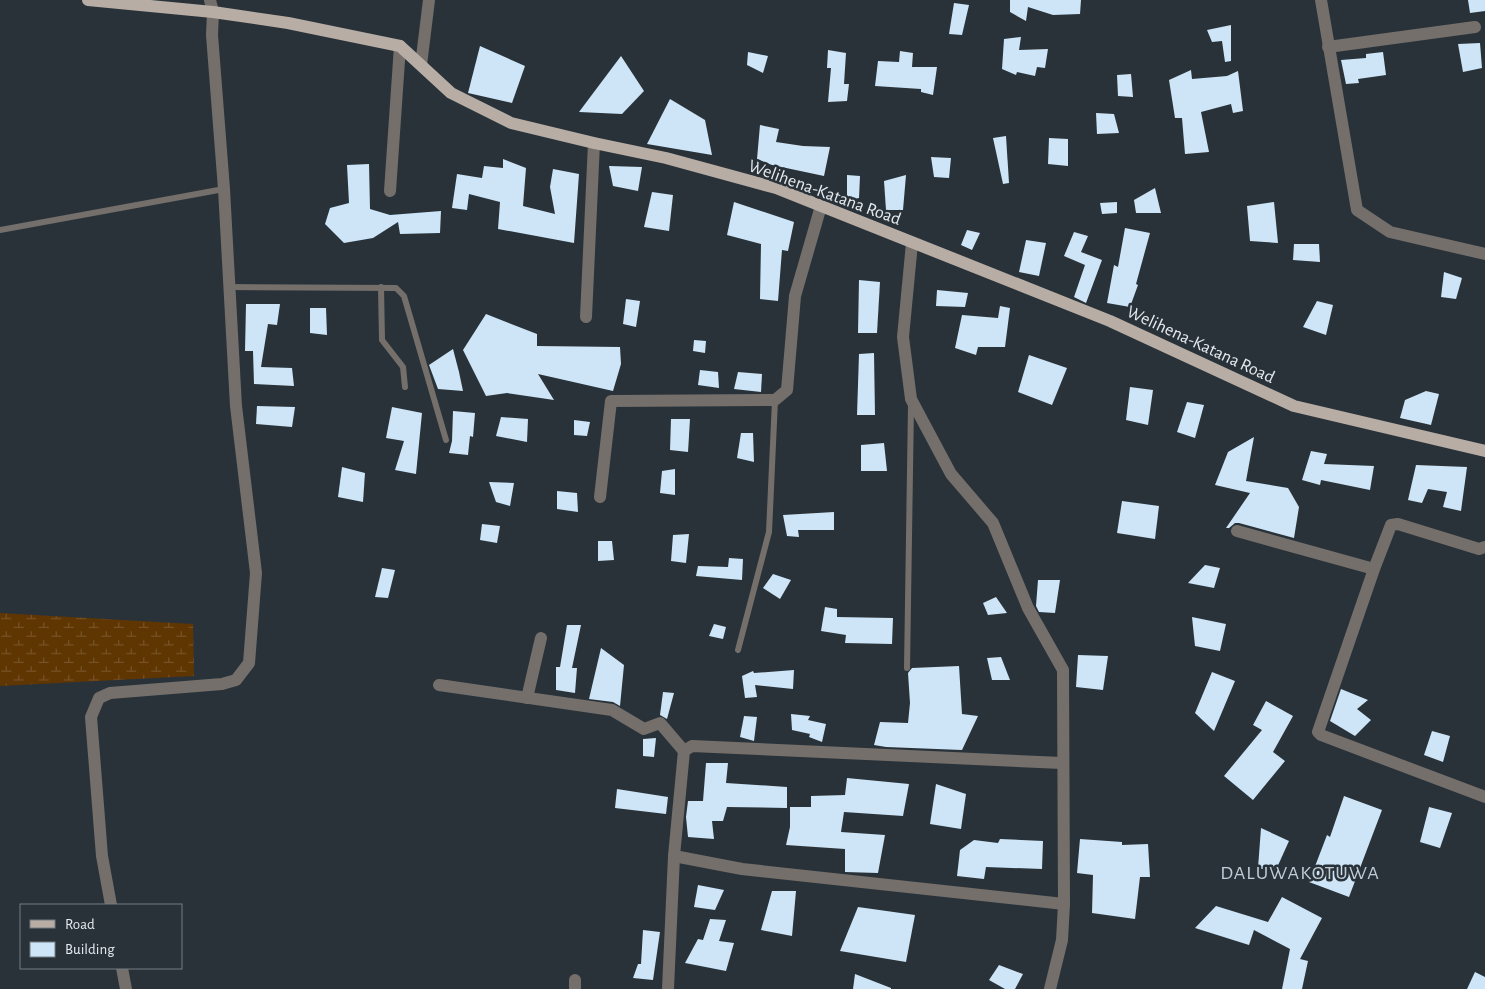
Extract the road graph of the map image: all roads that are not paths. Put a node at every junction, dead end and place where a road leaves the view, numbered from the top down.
1 (88, 0) edge
2 (429, 0) edge
3 (1321, 0) edge
4 (212, 6) edge
5 (1475, 27) dead end
6 (400, 46) junction
7 (1328, 47) junction
8 (421, 65) junction
9 (594, 143) junction
10 (224, 189) junction
11 (390, 191) dead end
12 (821, 206) junction
13 (0, 230) edge
14 (912, 243) junction
15 (1485, 254) edge
16 (229, 287) junction
17 (381, 287) junction
18 (586, 317) dead end
19 (405, 387) dead end
20 (912, 399) junction
21 (775, 400) junction
22 (446, 440) dead end
23 (1485, 451) edge
24 (600, 497) dead end
25 (1237, 531) dead end
26 (1485, 547) edge
27 (1374, 569) junction
28 (541, 638) dead end
29 (738, 650) dead end
30 (908, 668) dead end
31 (440, 685) dead end
32 (527, 698) junction
33 (684, 750) junction
34 (1062, 764) junction
35 (1485, 797) edge
36 (674, 856) junction
37 (111, 904) edge
38 (1064, 904) junction
39 (122, 969) edge
40 (126, 989) edge
41 (668, 989) edge
42 (1050, 989) edge

1 - 4 main road
2 - 8 street
3 - 7 street
4 - 6 main road
4 - 10 street
5 - 7 street
6 - 8 main road, Welihena-Katana Road
6 - 11 street
7 - 15 street
8 - 9 main road, Welihena-Katana Road
9 - 12 main road, Welihena-Katana Road
9 - 18 street
10 - 13 lane
10 - 16 street
12 - 14 main road, Welihena-Katana Road
12 - 21 street
14 - 20 street
14 - 23 main road, Welihena-Katana Road
16 - 17 lane
16 - 37 street
17 - 19 lane
17 - 22 lane
20 - 30 lane
20 - 34 street
21 - 24 street
21 - 29 lane
25 - 27 street
26 - 27 street
27 - 35 street
28 - 32 street
31 - 32 street
32 - 33 street
33 - 34 street
33 - 36 street
34 - 38 street
36 - 38 street
36 - 41 street
38 - 42 street
39 - 40 street

